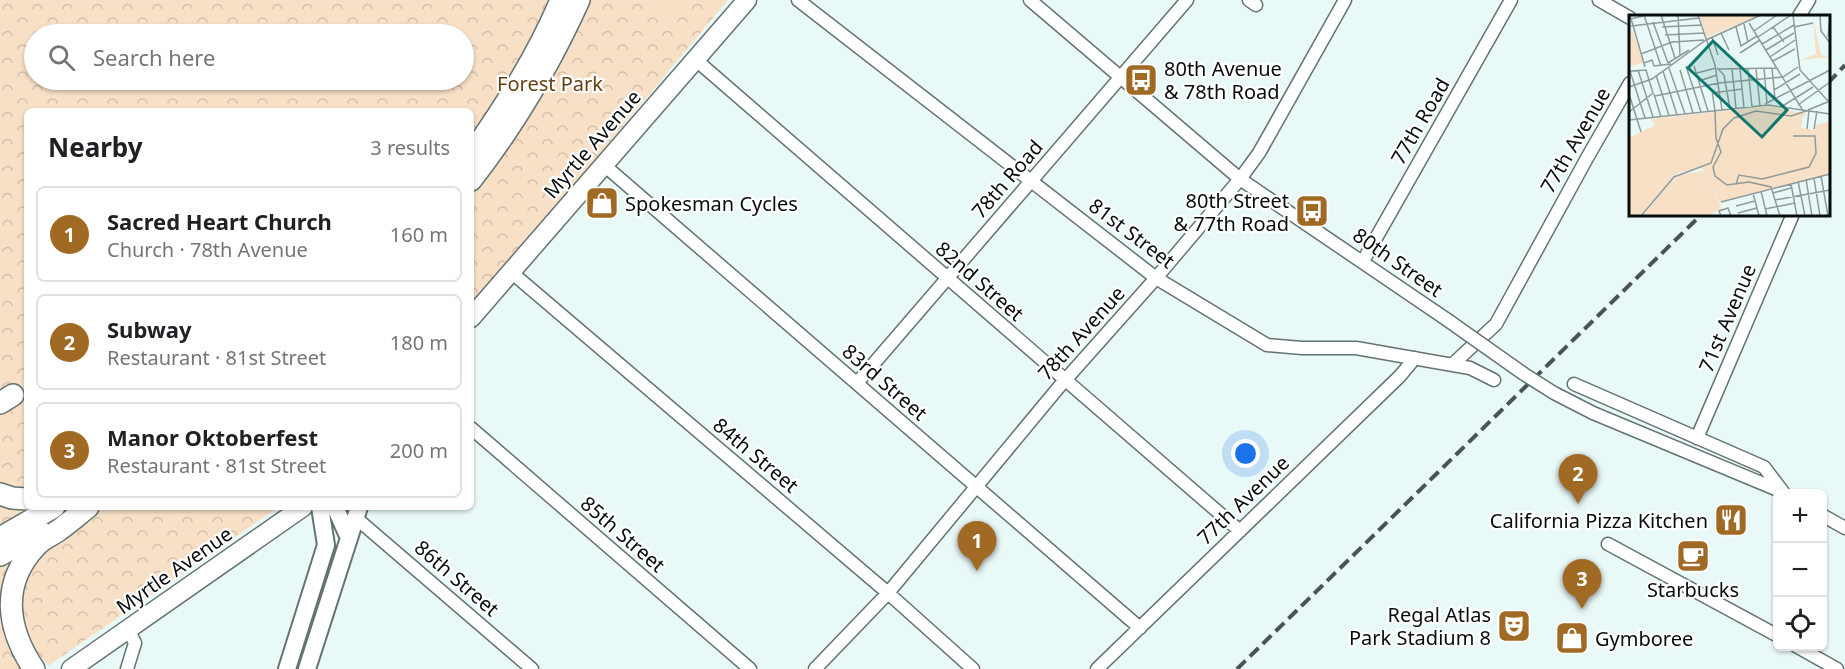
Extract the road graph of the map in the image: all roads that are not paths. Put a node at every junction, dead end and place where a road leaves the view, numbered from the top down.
1 (561, 0) edge
2 (579, 0) edge
3 (747, 0) edge
4 (798, 0) edge
5 (1030, 0) edge
6 (1187, 0) edge
7 (1345, 0) edge
8 (1511, 0) edge
9 (1599, 0) edge
10 (1809, 0) edge
11 (1801, 15) edge
12 (1629, 17) edge
13 (696, 60) junction
14 (1120, 78) junction
15 (1629, 84) edge
16 (474, 150) edge
17 (604, 165) junction
18 (474, 176) edge
19 (1240, 179) junction
20 (1032, 180) junction
21 (1792, 216) edge
22 (1363, 261) junction
23 (512, 272) junction
24 (948, 278) junction
25 (1156, 278) junction
26 (474, 315) edge
27 (1415, 358) junction
28 (1453, 364) junction
29 (1065, 380) junction
30 (1494, 380) dead end
31 (857, 383) junction
32 (1574, 384) dead end
33 (474, 431) edge
34 (1697, 438) junction
35 (976, 487) junction
36 (1774, 489) edge
37 (1781, 489) edge
38 (0, 494) edge
39 (24, 499) edge
40 (49, 510) edge
41 (82, 510) edge
42 (83, 510) edge
43 (273, 510) edge
44 (299, 510) edge
45 (320, 510) edge
46 (336, 510) edge
47 (358, 512) edge
48 (1827, 518) edge
49 (273, 528) junction
50 (1845, 528) edge
51 (1240, 531) junction
52 (0, 538) edge
53 (349, 538) junction
54 (1608, 544) dead end
55 (0, 555) edge
56 (888, 593) junction
57 (1140, 628) junction
58 (128, 629) junction
59 (1773, 633) edge
60 (1805, 651) edge
61 (292, 668) edge
62 (34, 669) edge
63 (71, 669) edge
64 (127, 669) edge
65 (307, 669) edge
66 (532, 669) edge
67 (750, 669) edge
68 (815, 669) edge
69 (973, 669) edge
70 (1097, 669) edge
71 (1837, 669) edge

1 - 16 highway
2 - 18 highway
3 - 13 main road, Myrtle Avenue
4 - 20 street, 81st Street
5 - 14 street, 80th Street
6 - 14 street, 78th Road
7 - 19 street, 78th Avenue
8 - 22 street, 77th Road
9 - 12 street
10 - 11 street
13 - 17 main road, Myrtle Avenue
13 - 24 street, 82nd Street
14 - 19 street, 80th Street
14 - 20 street, 78th Road
15 - 28 street, 77th Avenue
17 - 23 main road, Myrtle Avenue
17 - 31 street, 83rd Street
19 - 22 street, 80th Street
19 - 25 street, 78th Avenue
20 - 24 street, 78th Road
20 - 25 street, 81st Street
21 - 34 street, 71st Avenue
22 - 36 street, 80th Street, bridge
23 - 26 main road, Myrtle Avenue
23 - 56 street, 84th Street
24 - 29 street, 82nd Street
24 - 31 street, 78th Road
25 - 27 street, 81st Street
25 - 29 street, 78th Avenue
27 - 28 street, 81st Street
27 - 51 street, 77th Avenue
28 - 30 street, 81st Street
29 - 35 street, 78th Avenue
29 - 51 street, 82nd Street
31 - 35 street, 83rd Street
32 - 34 street, 80th Street
33 - 67 street, 85th Street
34 - 37 street, 80th Street
35 - 56 street, 78th Avenue
35 - 57 street, 83rd Street
38 - 39 highway
40 - 52 highway
41 - 55 highway
42 - 62 highway
43 - 49 main road
44 - 49 main road, Myrtle Avenue
45 - 61 main road
46 - 53 main road
47 - 53 main road
47 - 66 street, 86th Street
48 - 50 street
49 - 58 main road, Myrtle Avenue
51 - 57 street, 77th Avenue
53 - 65 main road
54 - 59 street
56 - 68 street, 78th Avenue
56 - 69 street, 84th Street
57 - 70 street, 77th Avenue
58 - 63 main road, Myrtle Avenue
58 - 64 street
60 - 71 street

